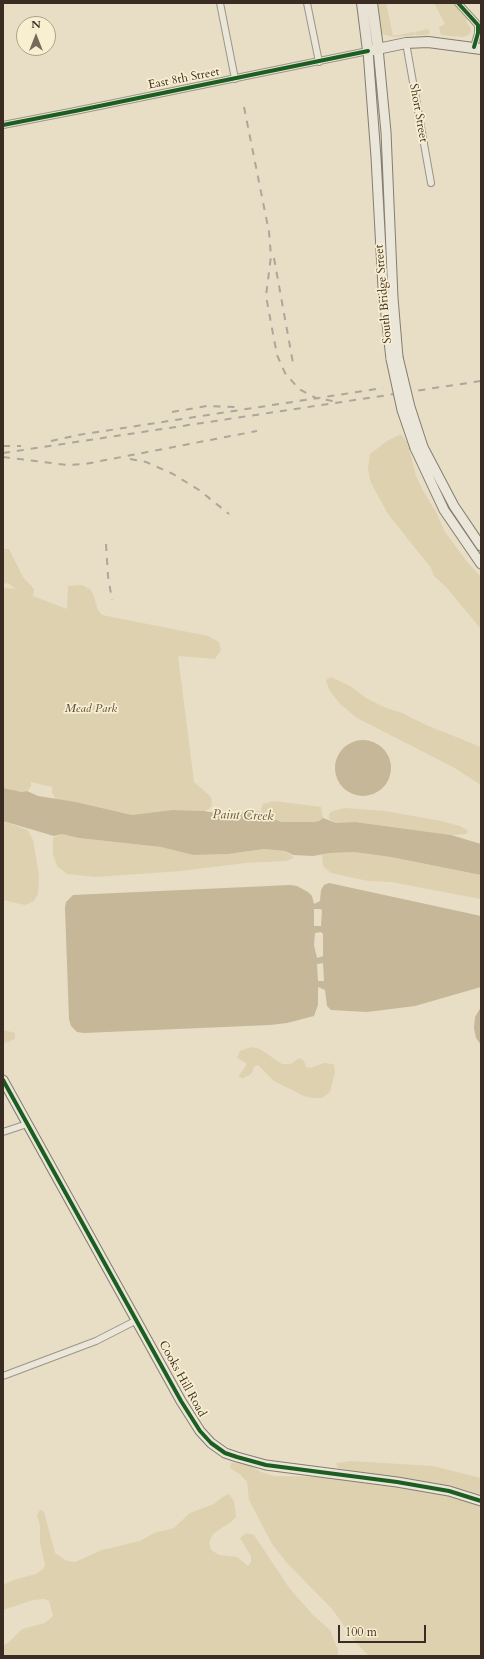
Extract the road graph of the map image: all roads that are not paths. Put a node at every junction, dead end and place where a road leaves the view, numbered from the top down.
1 (220, 3) edge
2 (307, 3) edge
3 (362, 3) edge
4 (372, 3) edge
5 (458, 3) edge
6 (480, 26) edge
7 (406, 44) junction
8 (378, 48) junction
9 (478, 48) edge
10 (368, 51) junction
11 (319, 62) junction
12 (235, 79) junction
13 (3, 124) edge
14 (431, 183) dead end
15 (394, 358) junction
16 (419, 448) junction
17 (481, 546) edge
18 (481, 564) edge
19 (3, 1080) edge
20 (27, 1124) junction
21 (3, 1132) edge
22 (137, 1320) junction
23 (3, 1376) edge
24 (481, 1501) edge

1 - 12 street
2 - 11 street
3 - 10 main road, South Bridge Street
4 - 8 main road, South Bridge Street
5 - 6 street
6 - 9 street
7 - 8 main road
7 - 9 main road
7 - 14 street, Short Street
8 - 10 main road
8 - 15 main road, South Bridge Street
10 - 11 street, East 8th Street
10 - 15 main road, South Bridge Street
11 - 12 street, East 8th Street
12 - 13 street, East 8th Street
15 - 16 main road, South Bridge Street, bridge
16 - 17 main road, South Bridge Street
16 - 18 main road, South Bridge Street
19 - 20 main road, Cooks Hill Road
20 - 21 street
20 - 22 main road, Cooks Hill Road
22 - 23 street
22 - 24 main road, Cooks Hill Road

